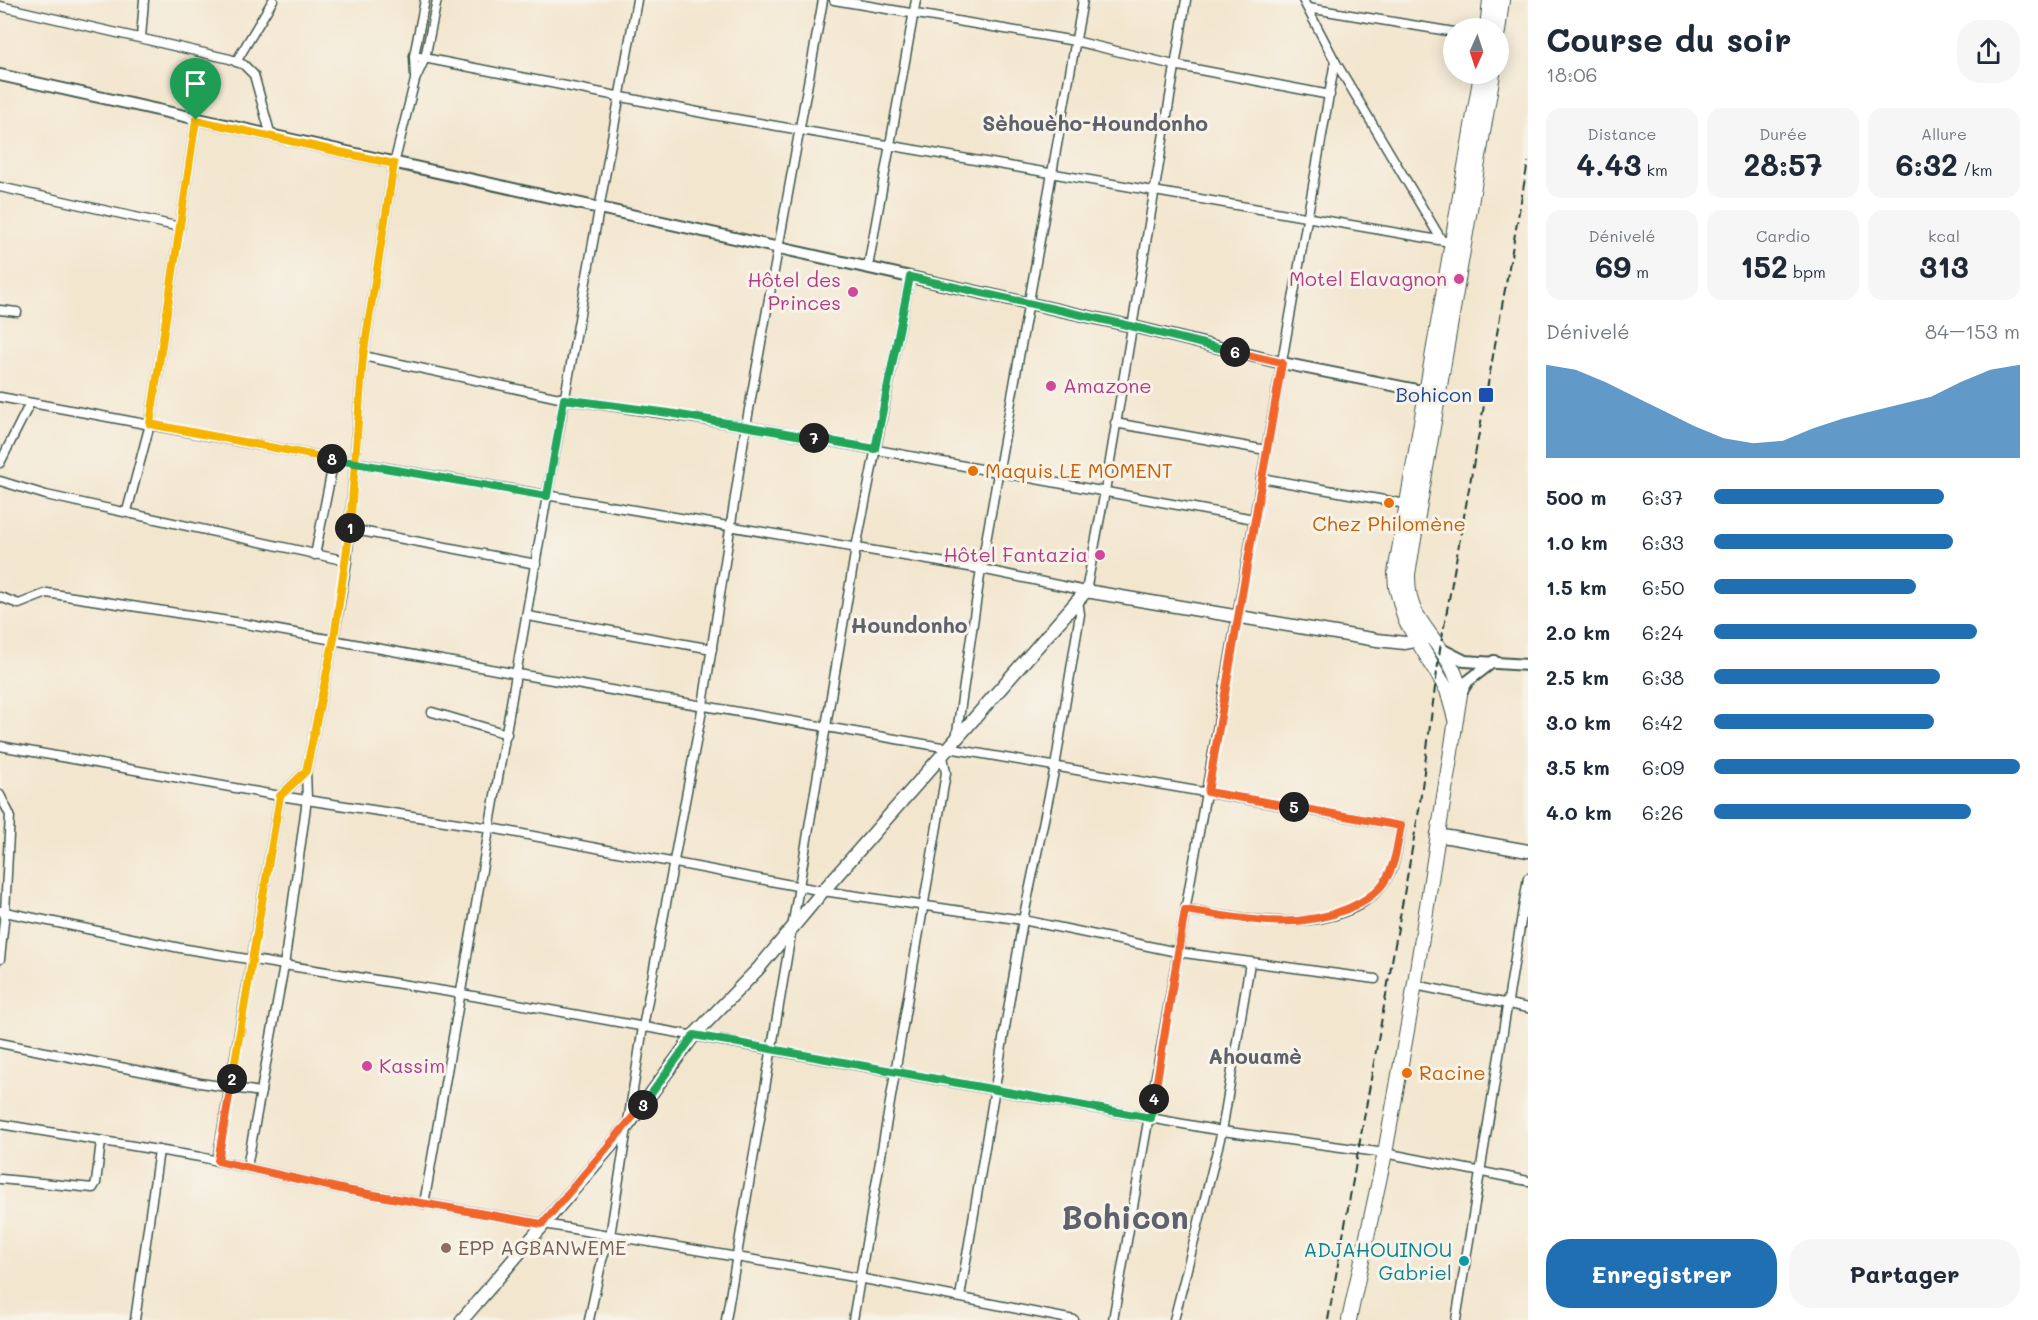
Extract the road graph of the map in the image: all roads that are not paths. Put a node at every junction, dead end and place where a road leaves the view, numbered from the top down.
1 (144, 0) edge
2 (273, 0) edge
3 (425, 0) edge
4 (437, 0) edge
5 (637, 0) edge
6 (823, 0) edge
7 (834, 0) edge
8 (916, 0) edge
9 (1083, 0) edge
10 (1186, 0) edge
11 (1305, 4) edge
12 (0, 6) edge
13 (914, 14) junction
14 (1443, 30) edge
15 (141, 38) junction
16 (1075, 41) junction
17 (414, 56) junction
18 (425, 58) junction
19 (1335, 61) junction
20 (236, 62) junction
21 (1174, 65) junction
22 (0, 75) edge
23 (414, 80) junction
24 (1480, 84) edge
25 (1490, 84) edge
26 (1330, 95) junction
27 (618, 97) junction
28 (196, 120) junction
29 (1478, 127) junction
30 (800, 129) junction
31 (271, 136) junction
32 (890, 144) junction
33 (394, 164) junction
34 (1053, 171) junction
35 (0, 187) edge
36 (1153, 191) junction
37 (599, 207) junction
38 (1308, 218) junction
39 (180, 227) junction
40 (1453, 242) junction
41 (778, 248) junction
42 (868, 267) junction
43 (910, 277) junction
44 (1029, 303) junction
45 (0, 310) edge
46 (18, 312) dead end
47 (1131, 326) junction
48 (363, 356) junction
49 (1282, 363) junction
50 (1432, 393) junction
51 (0, 397) edge
52 (564, 399) junction
53 (30, 403) junction
54 (1115, 423) junction
55 (150, 424) junction
56 (746, 426) junction
57 (875, 449) junction
58 (1266, 450) junction
59 (334, 459) junction
60 (354, 462) junction
61 (0, 463) edge
62 (999, 471) junction
63 (1261, 478) junction
64 (0, 481) edge
65 (1105, 491) junction
66 (547, 496) junction
67 (1406, 504) junction
68 (127, 511) junction
69 (1254, 519) junction
70 (731, 527) junction
71 (350, 529) junction
72 (856, 549) junction
73 (315, 555) junction
74 (347, 561) junction
75 (536, 564) junction
76 (981, 569) junction
77 (1082, 595) junction
78 (0, 597) edge
79 (528, 616) junction
80 (1238, 617) junction
81 (334, 638) junction
82 (1425, 639) junction
83 (712, 649) junction
84 (1440, 649) junction
85 (1494, 661) junction
86 (1528, 665) edge
87 (518, 674) junction
88 (1460, 694) junction
89 (703, 705) junction
90 (432, 712) dead end
91 (1456, 723) junction
92 (826, 727) junction
93 (507, 734) junction
94 (0, 746) edge
95 (949, 748) junction
96 (1055, 767) junction
97 (306, 771) junction
98 (1208, 792) junction
99 (0, 795) edge
100 (280, 796) junction
101 (307, 799) junction
102 (491, 828) junction
103 (1437, 835) junction
104 (1528, 851) edge
105 (672, 865) junction
106 (1528, 878) edge
107 (800, 886) junction
108 (822, 891) junction
109 (923, 904) junction
110 (1185, 910) junction
111 (3, 911) edge
112 (1023, 920) junction
113 (795, 924) junction
114 (1177, 951) junction
115 (0, 959) edge
116 (251, 961) junction
117 (1250, 963) junction
118 (284, 966) junction
119 (1375, 979) dead end
120 (1414, 986) junction
121 (462, 994) junction
122 (1507, 1004) junction
123 (1528, 1008) edge
124 (642, 1027) junction
125 (694, 1035) junction
126 (0, 1042) edge
127 (771, 1050) junction
128 (896, 1072) junction
129 (231, 1087) junction
130 (996, 1089) junction
131 (261, 1092) junction
132 (1151, 1118) junction
133 (0, 1124) edge
134 (626, 1128) junction
135 (1222, 1131) junction
136 (101, 1141) junction
137 (159, 1150) junction
138 (1385, 1153) junction
139 (218, 1161) junction
140 (247, 1167) junction
141 (1482, 1172) junction
142 (0, 1179) edge
143 (1528, 1180) edge
144 (424, 1204) junction
145 (542, 1224) junction
146 (610, 1236) junction
147 (739, 1258) junction
148 (859, 1278) junction
149 (960, 1298) junction
150 (135, 1320) edge
151 (462, 1320) edge
152 (589, 1320) edge
153 (726, 1320) edge
154 (853, 1320) edge
155 (1074, 1320) edge
156 (1113, 1320) edge
157 (1174, 1320) edge
158 (1349, 1320) edge
159 (1456, 1320) edge

1 - 15 street
2 - 20 street
3 - 17 street
4 - 18 street
5 - 27 street
6 - 30 street
7 - 13 street
8 - 13 street
9 - 16 street
10 - 21 street
11 - 14 street
11 - 19 street
12 - 15 street
13 - 16 street
13 - 32 street
15 - 20 street
16 - 21 street
16 - 34 street
17 - 18 street
17 - 23 street
18 - 23 street
18 - 27 street
19 - 26 street
19 - 40 street
20 - 31 street
21 - 26 street
21 - 36 street
22 - 28 street
23 - 33 street
24 - 29 highway
25 - 29 highway
26 - 38 street
27 - 30 street
27 - 37 street
28 - 31 street
28 - 39 street
29 - 40 highway
30 - 32 street
30 - 41 street
31 - 33 street
32 - 34 street
32 - 42 street
33 - 37 street
33 - 48 street
34 - 36 street
34 - 44 street
35 - 39 street
36 - 38 street
36 - 47 street
37 - 41 street
37 - 52 street
38 - 40 street
38 - 49 street
39 - 55 street
40 - 50 highway
41 - 42 street
41 - 56 street
42 - 43 street
43 - 44 street
43 - 57 street
44 - 47 street
44 - 62 street
45 - 46 street
47 - 49 street
47 - 54 street
48 - 52 street
48 - 60 street
49 - 50 street
49 - 58 street
50 - 67 highway
50 - 82 highway
51 - 53 street
52 - 56 street
52 - 66 street
53 - 55 street
53 - 61 street
54 - 58 street
54 - 65 street
55 - 59 street
55 - 68 street
56 - 57 street
56 - 70 street
57 - 62 street
57 - 72 street
58 - 63 street
59 - 60 street
59 - 73 street
60 - 66 street
60 - 71 street
62 - 65 street
62 - 76 street
63 - 67 street
63 - 69 street
64 - 68 street
65 - 69 street
65 - 77 street
66 - 70 street
66 - 75 street
67 - 82 highway
68 - 73 street
69 - 80 street
70 - 72 street
70 - 83 street
71 - 74 street
71 - 75 street
72 - 76 street
72 - 92 street
73 - 74 street
74 - 81 street
75 - 79 street
76 - 77 street
76 - 95 street
77 - 80 main road
77 - 95 main road
77 - 96 street
78 - 81 street
79 - 83 street
79 - 87 street
80 - 82 main road
80 - 98 street
81 - 87 street
81 - 97 street
82 - 84 highway
82 - 91 highway
83 - 89 street
84 - 85 street
84 - 88 highway
85 - 86 street
85 - 88 street
87 - 89 street
87 - 93 street
88 - 91 highway
89 - 92 street
89 - 105 street
90 - 93 street
91 - 103 highway
92 - 95 street
92 - 107 street
93 - 102 street
94 - 100 street
95 - 96 street
95 - 108 main road
95 - 109 street
96 - 98 street
96 - 112 street
97 - 100 street
97 - 101 street
98 - 110 street
98 - 110 street
99 - 111 street
100 - 101 street
100 - 116 street
101 - 102 street
101 - 118 street
102 - 105 street
102 - 121 street
103 - 104 main road
103 - 120 highway
105 - 107 street
105 - 124 street
106 - 122 street
107 - 108 street
107 - 113 street
108 - 109 street
108 - 113 main road
109 - 112 street
109 - 128 street
110 - 114 street
111 - 115 street
111 - 116 street
112 - 114 street
112 - 130 street
113 - 125 main road
113 - 127 street
114 - 117 street
114 - 132 street
116 - 118 street
116 - 129 street
117 - 119 street
117 - 135 street
118 - 121 street
118 - 131 street
120 - 122 street
120 - 138 highway
121 - 124 street
121 - 144 street
122 - 123 street
122 - 141 street
124 - 125 street
124 - 134 street
125 - 127 street
125 - 134 main road
126 - 129 street
127 - 128 street
127 - 147 street
128 - 130 street
128 - 148 street
129 - 131 street
129 - 139 street
130 - 132 street
130 - 149 street
131 - 140 street
132 - 135 street
132 - 156 street
133 - 136 street
134 - 145 main road
134 - 146 street
135 - 138 street
135 - 157 street
136 - 137 street
136 - 142 street
137 - 139 street
137 - 150 street
138 - 141 street
138 - 158 highway
139 - 140 street
140 - 144 street
141 - 143 street
141 - 159 street
144 - 145 street
145 - 146 street
145 - 151 main road
146 - 147 street
146 - 152 street
147 - 148 street
147 - 153 street
148 - 149 street
148 - 154 street
149 - 155 street

